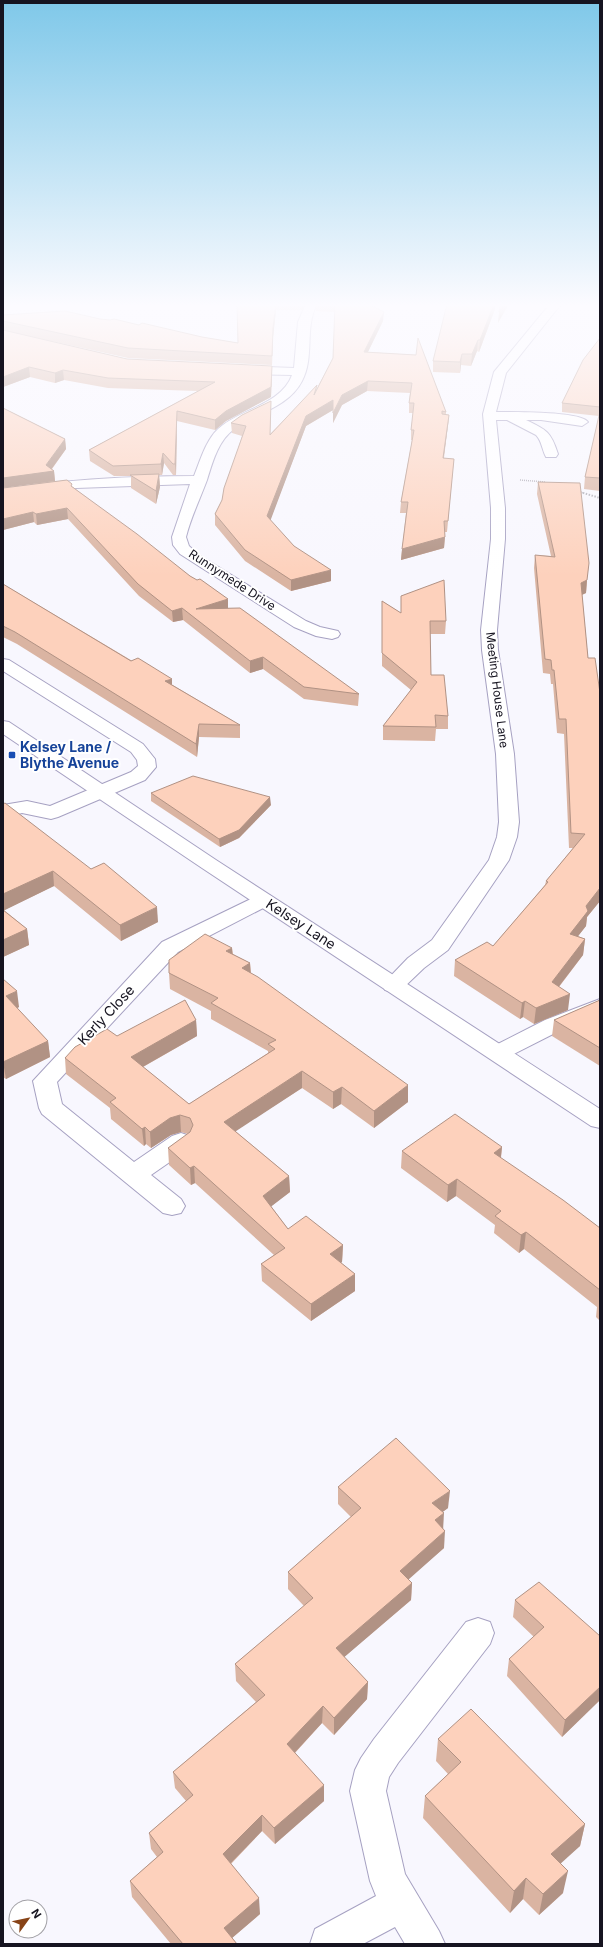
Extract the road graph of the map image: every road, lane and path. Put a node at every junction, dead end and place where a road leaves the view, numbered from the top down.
1 (284, 395) edge
2 (493, 395) edge
3 (489, 416) junction
4 (508, 416) junction
5 (582, 422) dead end
6 (551, 454) dead end
7 (495, 478) junction
8 (200, 480) junction
9 (549, 483) edge
10 (571, 488) edge
11 (5, 492) edge
12 (600, 498) edge
13 (332, 634) dead end
14 (3, 664) edge
15 (3, 726) edge
16 (100, 792) junction
17 (3, 812) edge
18 (264, 900) junction
19 (393, 985) junction
20 (600, 1006) edge
21 (498, 1053) junction
22 (600, 1120) edge
23 (181, 1142) edge
24 (133, 1174) junction
25 (172, 1206) dead end
26 (478, 1633) dead end
27 (400, 1904) junction
28 (328, 1942) dead end
29 (426, 1944) edge

1 - 8 street, Runnymede Drive
2 - 3 street, Meeting House Lane
3 - 4 street
3 - 7 street, Meeting House Lane
4 - 5 street
4 - 6 street
7 - 9 path
7 - 19 street, Meeting House Lane
8 - 11 street
8 - 13 street, Runnymede Drive
10 - 12 path
14 - 16 street
15 - 16 street, Kelsey Lane
16 - 17 street
16 - 18 street, Kelsey Lane
18 - 19 street, Kelsey Lane
18 - 24 street, Kerly Close
19 - 21 street, Kelsey Lane
20 - 21 street
21 - 22 street, Kelsey Lane
23 - 24 street
24 - 25 street, Kerly Close
26 - 27 street
27 - 28 street
27 - 29 street

